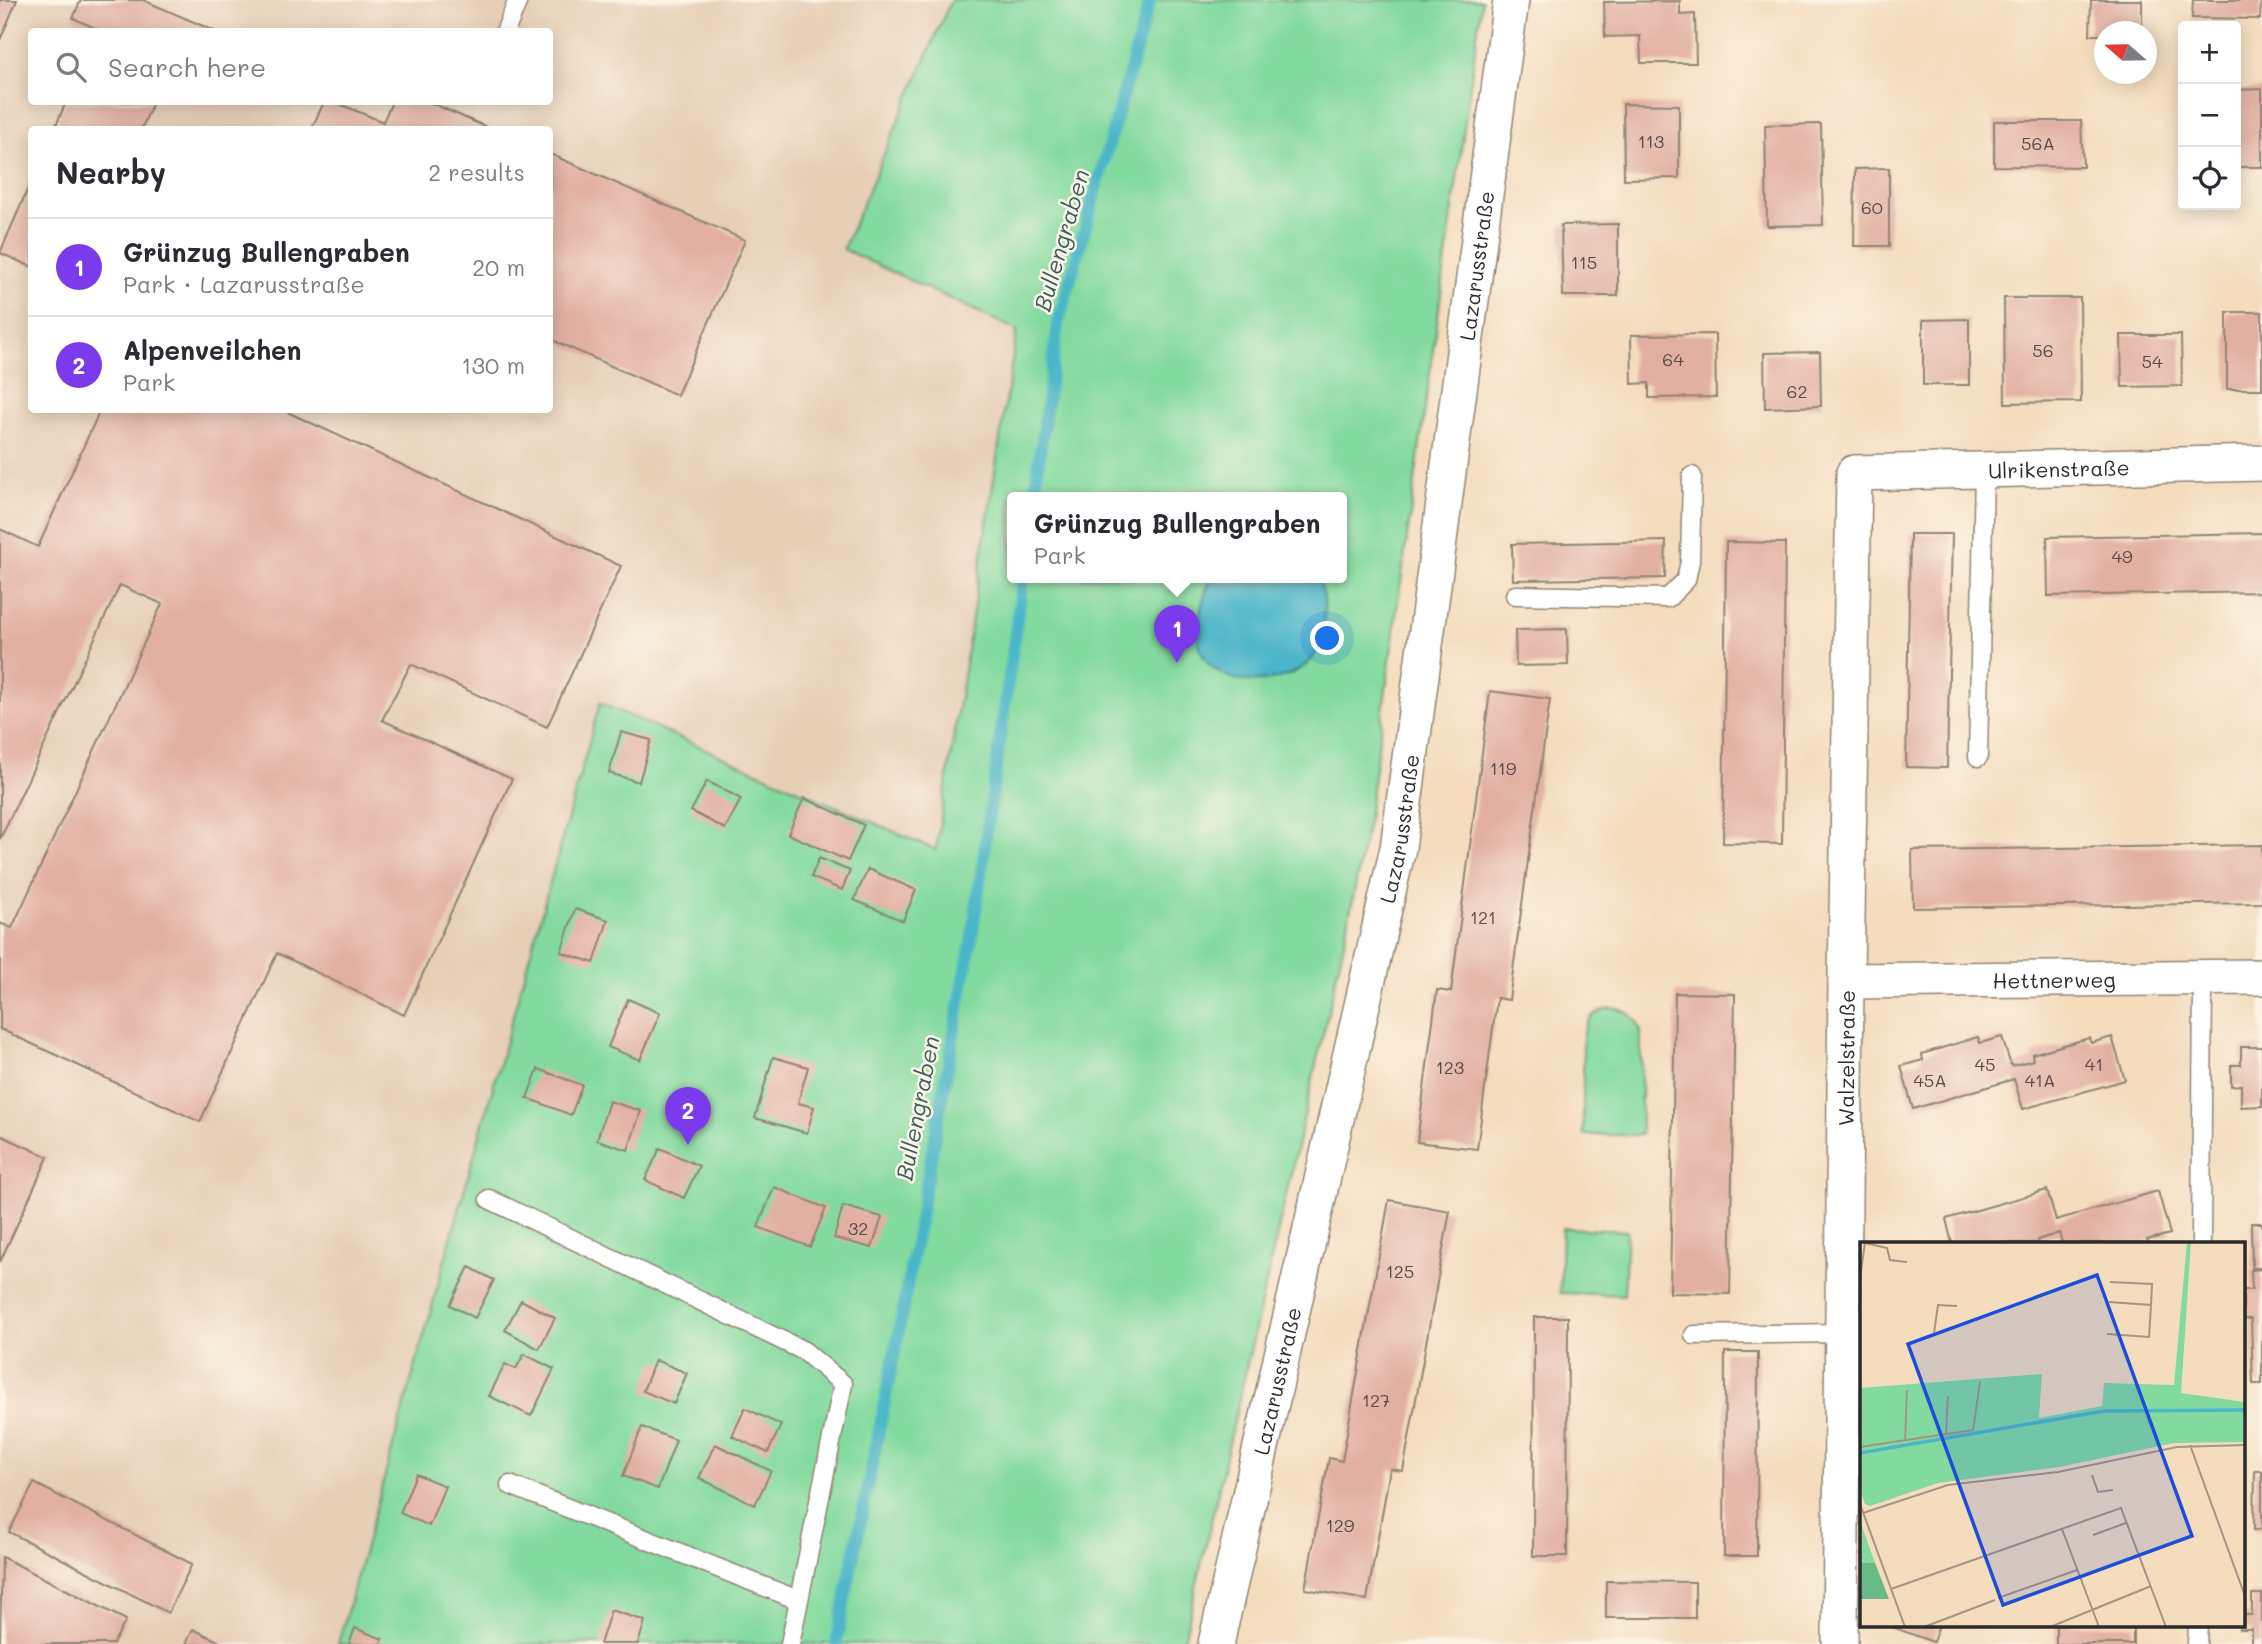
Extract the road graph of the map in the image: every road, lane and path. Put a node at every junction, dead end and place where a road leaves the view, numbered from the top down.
1 (518, 0) edge
2 (1511, 0) edge
3 (507, 28) edge
4 (2262, 463) edge
5 (1984, 470) junction
6 (1854, 473) joint
7 (1692, 477) dead end
8 (1515, 595) dead end
9 (1978, 757) dead end
10 (2262, 977) edge
11 (2203, 978) junction
12 (1846, 981) junction
13 (489, 1199) dead end
14 (2201, 1242) edge
15 (1843, 1333) junction
16 (1694, 1335) dead end
17 (510, 1485) dead end
18 (798, 1600) junction
19 (2198, 1626) edge
20 (790, 1644) edge
21 (1216, 1644) edge
22 (1840, 1644) edge
23 (2197, 1644) edge

1 - 3 lane
2 - 21 street, Lazarusstraße
4 - 5 street, Ulrikenstraße
5 - 6 street, Ulrikenstraße
5 - 9 lane
6 - 12 street, Walzelstraße
7 - 8 lane
10 - 11 street, Hettnerweg
11 - 12 street, Hettnerweg
11 - 14 lane
12 - 15 street, Walzelstraße
13 - 18 lane
15 - 16 lane
15 - 22 street, Walzelstraße
17 - 18 lane
18 - 20 lane
19 - 23 lane

